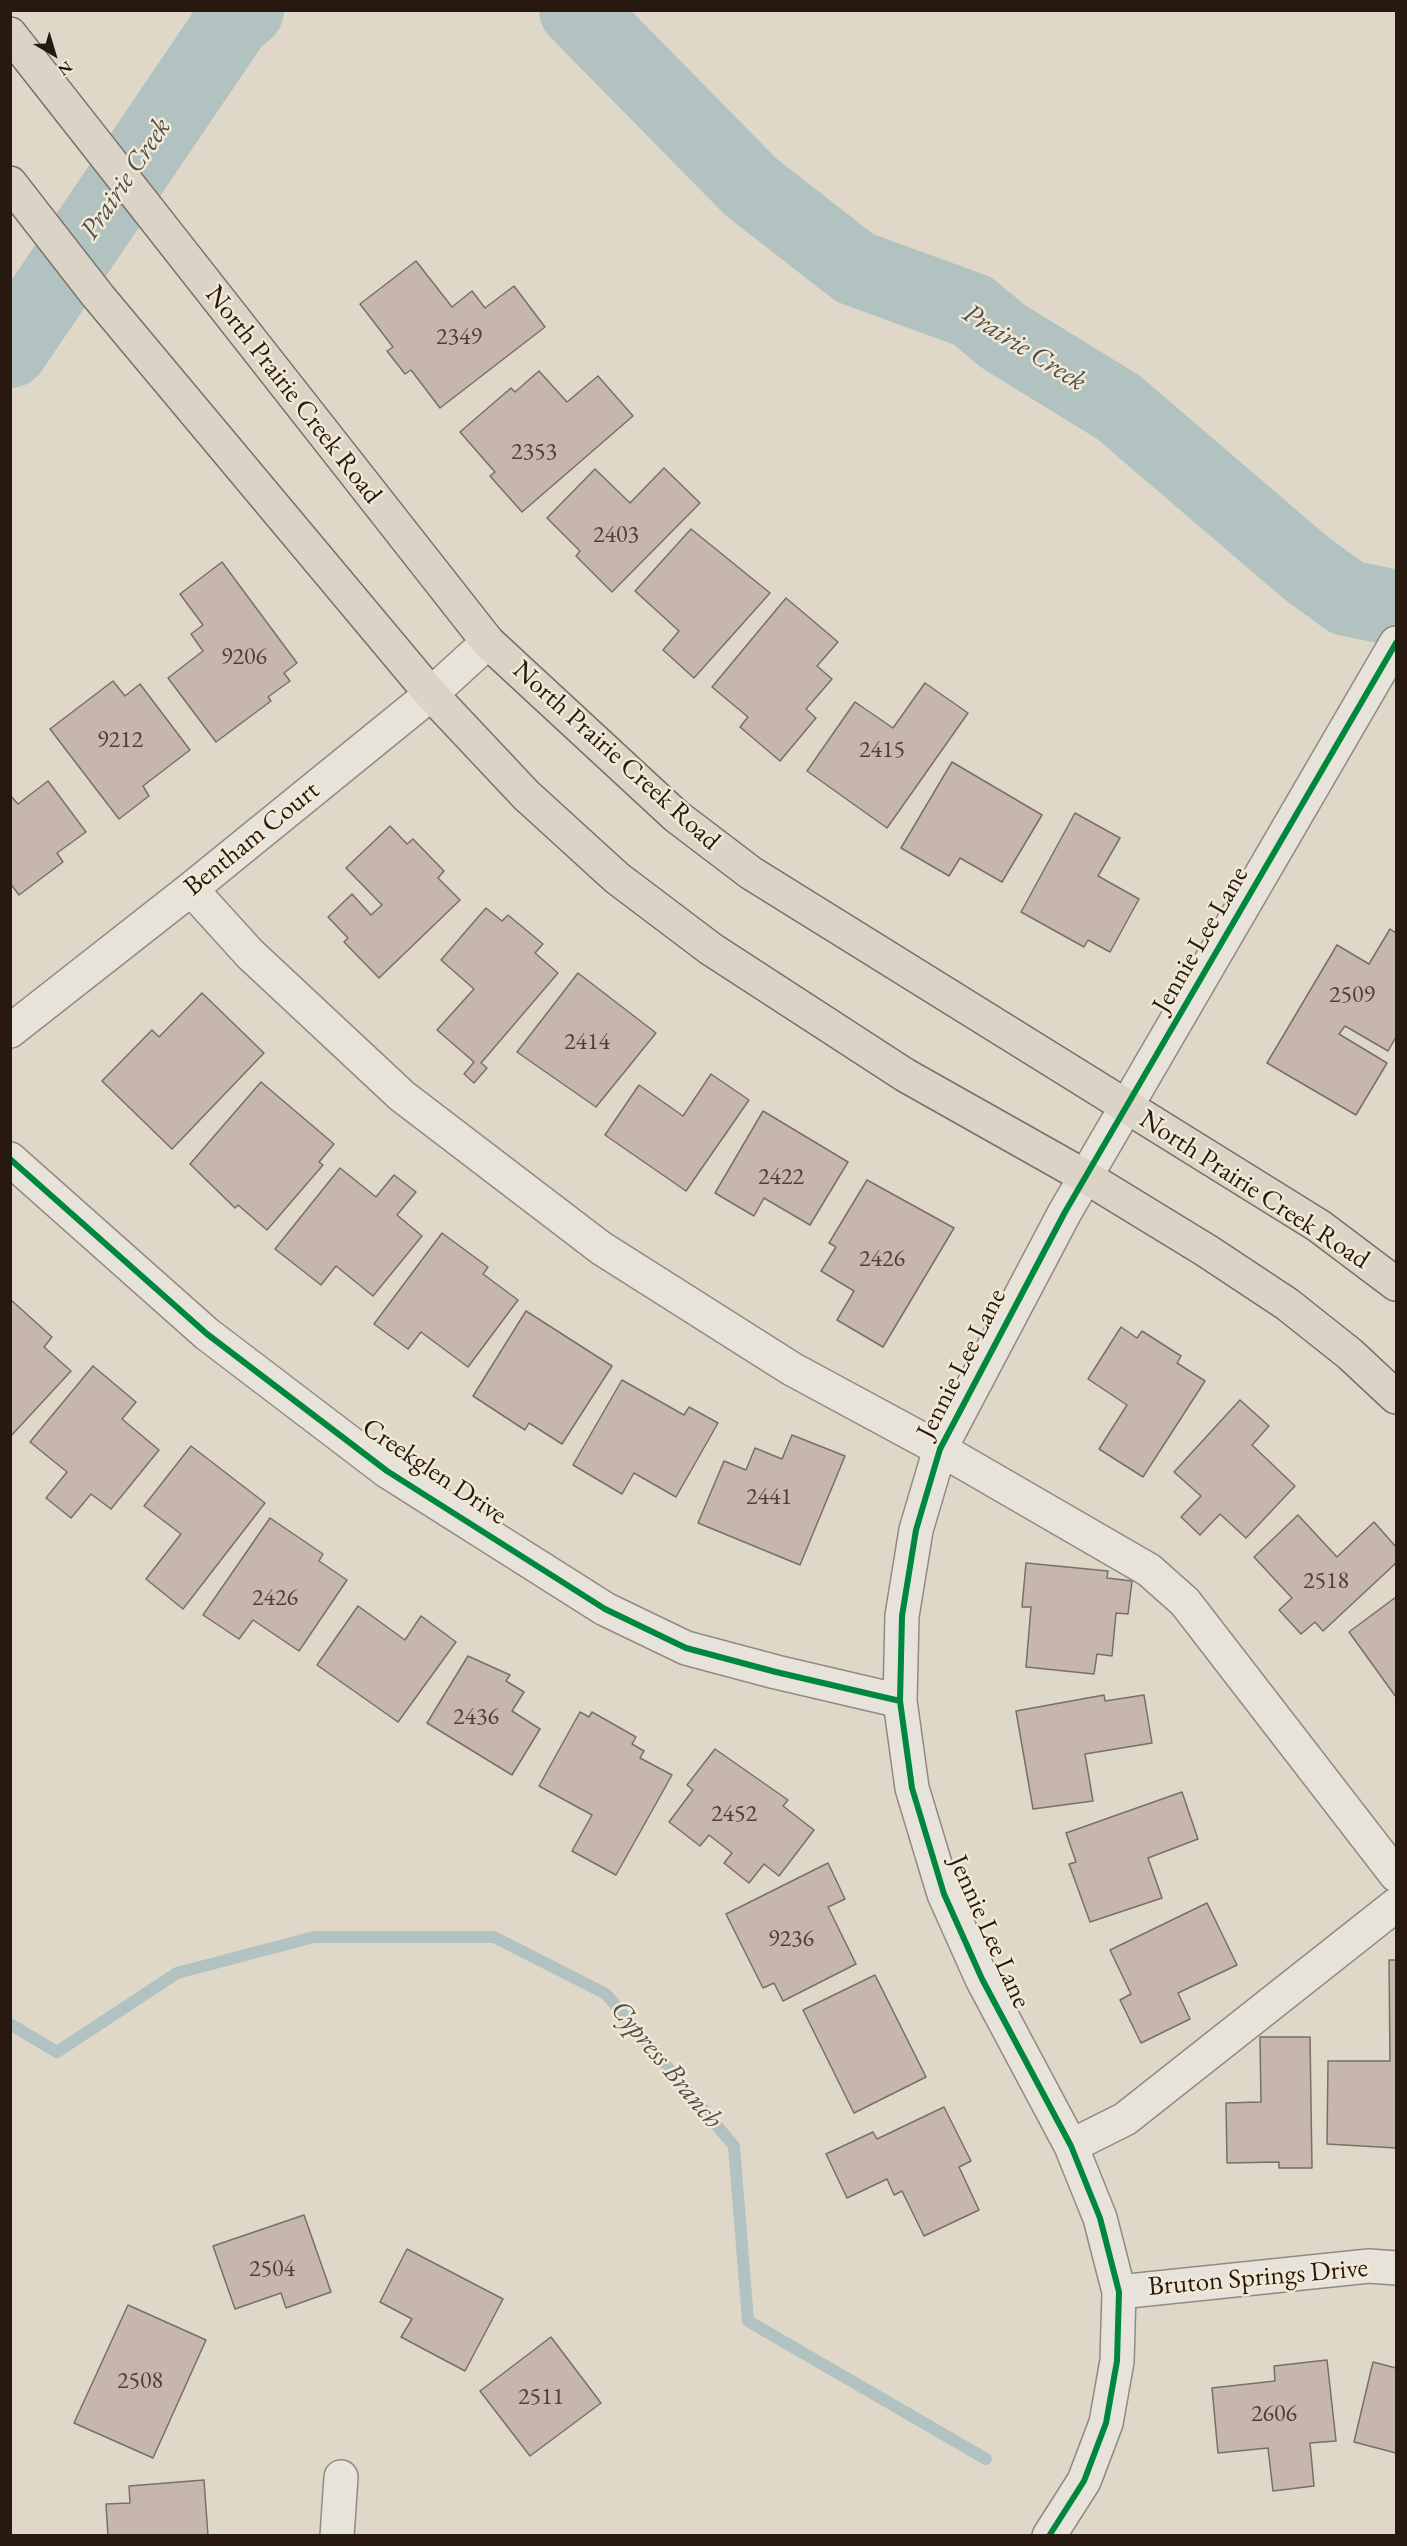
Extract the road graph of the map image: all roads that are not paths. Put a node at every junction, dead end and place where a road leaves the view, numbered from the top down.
1 (10, 34) edge
2 (10, 183) edge
3 (488, 642) junction
4 (1396, 644) edge
5 (431, 694) junction
6 (191, 889) junction
7 (10, 1031) edge
8 (1127, 1108) junction
9 (10, 1159) edge
10 (1086, 1177) junction
11 (1396, 1284) edge
12 (1396, 1397) edge
13 (940, 1449) junction
14 (900, 1701) junction
15 (1396, 1875) edge
16 (1396, 1905) edge
17 (1071, 2146) junction
18 (1396, 2268) edge
19 (1119, 2292) junction
20 (341, 2477) dead end
21 (337, 2535) edge
22 (1049, 2535) edge

1 - 3 main road, North Prairie Creek Road
2 - 5 main road
3 - 5 street, Bentham Court
3 - 8 main road, North Prairie Creek Road
4 - 8 street, Jennie Lee Lane
5 - 6 street, Bentham Court
5 - 10 main road
6 - 7 street, Bentham Court
6 - 13 street
8 - 10 street, Jennie Lee Lane
8 - 11 main road, North Prairie Creek Road
9 - 14 street, Creekglen Drive
10 - 12 main road
10 - 13 street, Jennie Lee Lane
13 - 14 street, Jennie Lee Lane
13 - 15 street
14 - 17 street, Jennie Lee Lane
16 - 17 street
17 - 19 street, Jennie Lee Lane
18 - 19 street, Bruton Springs Drive
19 - 22 street, Jennie Lee Lane
20 - 21 street

